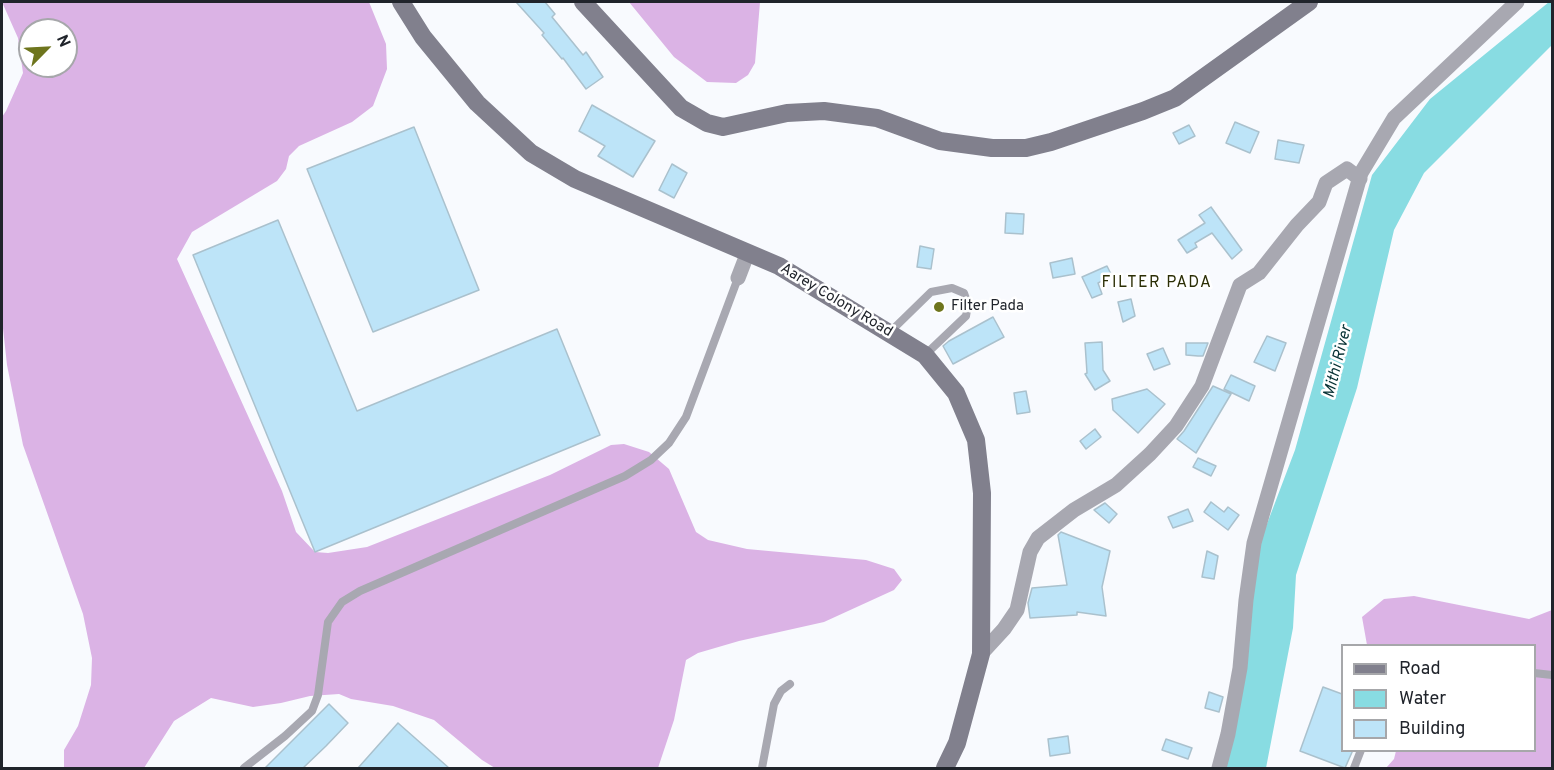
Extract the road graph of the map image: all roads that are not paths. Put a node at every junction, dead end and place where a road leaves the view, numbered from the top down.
1 (401, 2) edge
2 (583, 2) edge
3 (1309, 2) edge
4 (1517, 2) edge
5 (1360, 179) junction
6 (748, 252) junction
7 (738, 278) joint
8 (889, 333) junction
9 (926, 355) junction
10 (981, 654) junction
11 (1536, 673) edge
12 (1552, 675) edge
13 (790, 684) dead end
14 (1360, 752) edge
15 (244, 768) edge
16 (762, 768) edge
17 (945, 768) edge
18 (1219, 768) edge
19 (1354, 768) edge

1 - 6 main road, Aarey Colony Road
2 - 3 main road
4 - 5 street
5 - 10 street
5 - 18 street
6 - 7 street
6 - 8 main road, Aarey Colony Road
7 - 15 lane
8 - 9 main road, Aarey Colony Road
8 - 9 lane
9 - 10 main road, Aarey Colony Road
10 - 17 main road, Aarey Colony Road
11 - 12 lane
13 - 16 lane
14 - 19 lane

